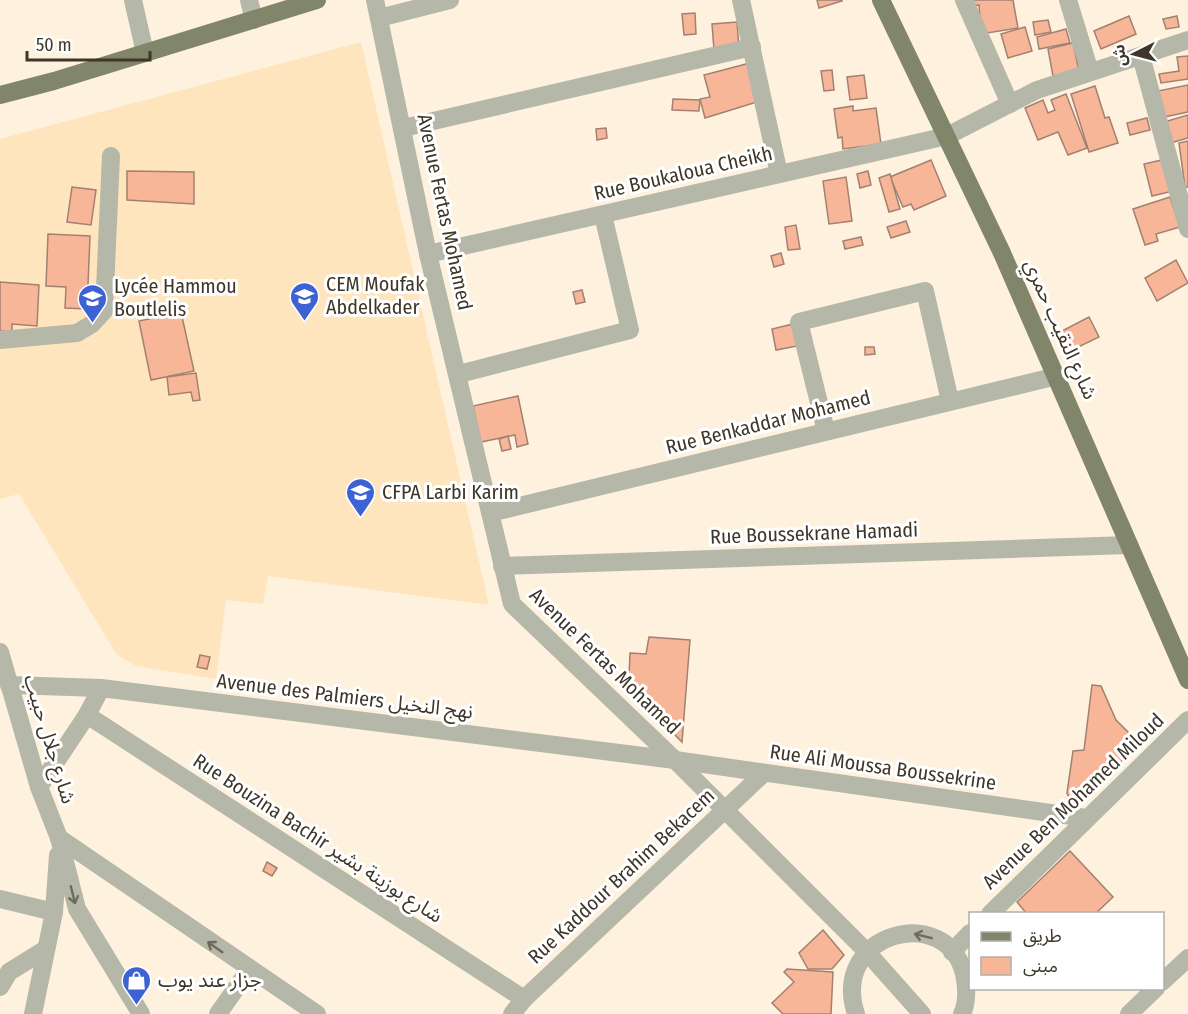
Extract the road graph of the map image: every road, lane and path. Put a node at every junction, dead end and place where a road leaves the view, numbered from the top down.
1 (133, 0) edge
2 (249, 0) edge
3 (317, 0) edge
4 (450, 0) edge
5 (741, 0) edge
6 (881, 0) edge
7 (964, 0) edge
8 (1068, 0) edge
9 (377, 9) edge
10 (254, 20) junction
11 (1188, 40) edge
12 (752, 47) junction
13 (145, 53) junction
14 (1141, 56) junction
15 (1090, 72) junction
16 (0, 95) edge
17 (1010, 104) junction
18 (403, 128) junction
19 (947, 136) junction
20 (111, 156) dead end
21 (779, 174) junction
22 (603, 215) junction
23 (1188, 229) edge
24 (429, 254) junction
25 (0, 340) edge
26 (459, 374) junction
27 (1057, 376) junction
28 (950, 401) junction
29 (826, 431) junction
30 (490, 513) junction
31 (1128, 544) junction
32 (502, 566) junction
33 (0, 652) edge
34 (1188, 680) edge
35 (9, 685) junction
36 (101, 688) junction
37 (87, 716) junction
38 (1188, 720) edge
39 (675, 760) junction
40 (764, 773) junction
41 (39, 787) junction
42 (724, 810) junction
43 (1086, 818) junction
44 (59, 838) junction
45 (0, 899) edge
46 (54, 912) junction
47 (992, 912) edge
48 (969, 934) edge
49 (46, 949) junction
50 (866, 951) junction
51 (952, 952) junction
52 (1188, 958) edge
53 (249, 970) junction
54 (1164, 980) edge
55 (0, 987) edge
56 (1154, 990) edge
57 (524, 999) junction
58 (33, 1014) edge
59 (141, 1014) edge
60 (218, 1014) edge
61 (317, 1014) edge
62 (512, 1014) edge
63 (856, 1014) edge
64 (922, 1014) edge
65 (962, 1014) edge
66 (1129, 1014) edge

1 - 13 street
2 - 10 street
3 - 10 main road
4 - 9 street
5 - 12 street
6 - 19 main road, شارع النقيب حمري
7 - 17 street
8 - 15 street
9 - 18 street, Avenue Fertas Mohamed
10 - 13 main road
11 - 14 street, Rue Boukaloua Cheikh
12 - 18 street
12 - 21 street
13 - 16 main road
14 - 15 street, Rue Boukaloua Cheikh
14 - 23 street
15 - 17 street, Rue Boukaloua Cheikh
17 - 19 street, Rue Boukaloua Cheikh
18 - 24 street, Avenue Fertas Mohamed
19 - 21 street, Rue Boukaloua Cheikh
19 - 27 main road, شارع النقيب حمري
20 - 25 street
21 - 22 street, Rue Boukaloua Cheikh
22 - 24 street, Rue Boukaloua Cheikh
22 - 26 street
24 - 26 street, Avenue Fertas Mohamed
26 - 30 street, Avenue Fertas Mohamed
27 - 28 street, Rue Benkaddar Mohamed
27 - 31 main road, شارع النقيب حمري
28 - 29 street, Rue Benkaddar Mohamed
28 - 29 street
29 - 30 street, Rue Benkaddar Mohamed
30 - 32 street, Avenue Fertas Mohamed
31 - 32 street, Rue Boussekrane Hamadi
31 - 34 main road, شارع النقيب حمري
32 - 39 street, Avenue Fertas Mohamed
33 - 35 street, شارع جلال حبيب
35 - 36 street, Avenue des Palmiers نهج النخيل
35 - 41 street, شارع جلال حبيب
36 - 37 street
36 - 39 street, Avenue des Palmiers نهج النخيل
37 - 41 street
37 - 57 street, Rue Bouzina Bachir شارع بوزينة بشير
38 - 43 street, Avenue Ben Mohamed Miloud
39 - 40 street, Rue Ali Moussa Boussekrine
39 - 42 street, Avenue Fertas Mohamed
40 - 42 street, Rue Kaddour Brahim Bekacem
40 - 43 street, Rue Ali Moussa Boussekrine
41 - 44 street, شارع جلال حبيب
42 - 50 street, Avenue Fertas Mohamed
42 - 57 street, Rue Kaddour Brahim Bekacem
43 - 47 street, Avenue Ben Mohamed Miloud
44 - 46 street
53 -> 44 street
44 -> 59 street, شارع جلال حبيب
45 - 46 street
46 - 49 street
48 - 51 street
49 - 55 street
49 - 58 street
51 -> 50 street
50 - 63 street
50 - 64 street, Avenue Fertas Mohamed
51 - 65 street
52 - 54 street
53 - 60 street
53 - 61 street
56 - 66 street
57 - 62 street, Rue Kaddour Brahim Bekacem

